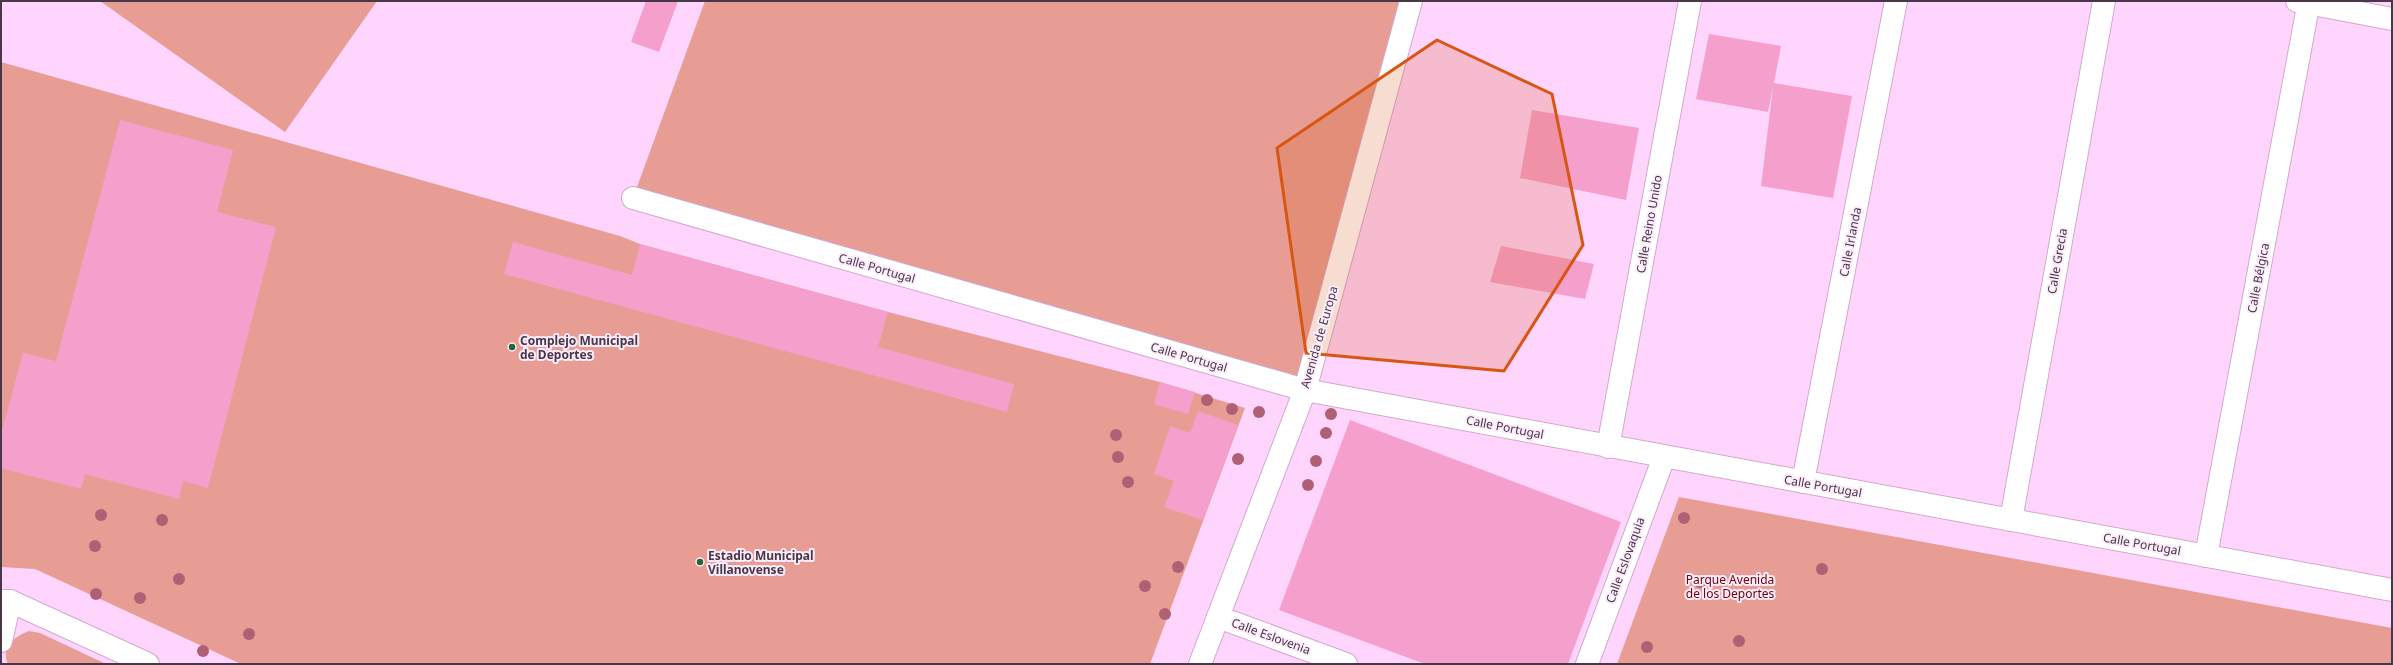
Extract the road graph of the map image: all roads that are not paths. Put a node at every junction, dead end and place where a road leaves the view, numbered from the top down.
1 (1411, 1) edge
2 (1690, 1) edge
3 (1896, 1) edge
4 (2104, 1) edge
5 (2305, 2) edge
6 (2392, 19) edge
7 (633, 198) dead end
8 (1304, 390) junction
9 (1608, 447) junction
10 (1664, 457) junction
11 (1803, 482) junction
12 (2011, 520) junction
13 (2206, 556) junction
14 (2392, 590) edge
15 (5, 601) edge
16 (1218, 617) junction
17 (1, 641) edge
18 (148, 664) edge
19 (1200, 664) edge
20 (1346, 664) edge
21 (1587, 664) edge

1 - 8 street, Avenida de Europa
2 - 9 street, Calle Reino Unido
3 - 11 street, Calle Irlanda
4 - 12 street, Calle Grecia
5 - 6 street
5 - 13 street, Calle Bélgica
7 - 8 street, Calle Portugal
8 - 9 street, Calle Portugal
8 - 16 street, Avenida de Europa
9 - 10 street, Calle Portugal
10 - 11 street, Calle Portugal
10 - 21 street, Calle Eslovaquia
11 - 12 street, Calle Portugal
12 - 13 street, Calle Portugal
13 - 14 street, Calle Portugal
15 - 17 street
15 - 18 street
16 - 19 street, Avenida de Europa
16 - 20 street, Calle Eslovenia

